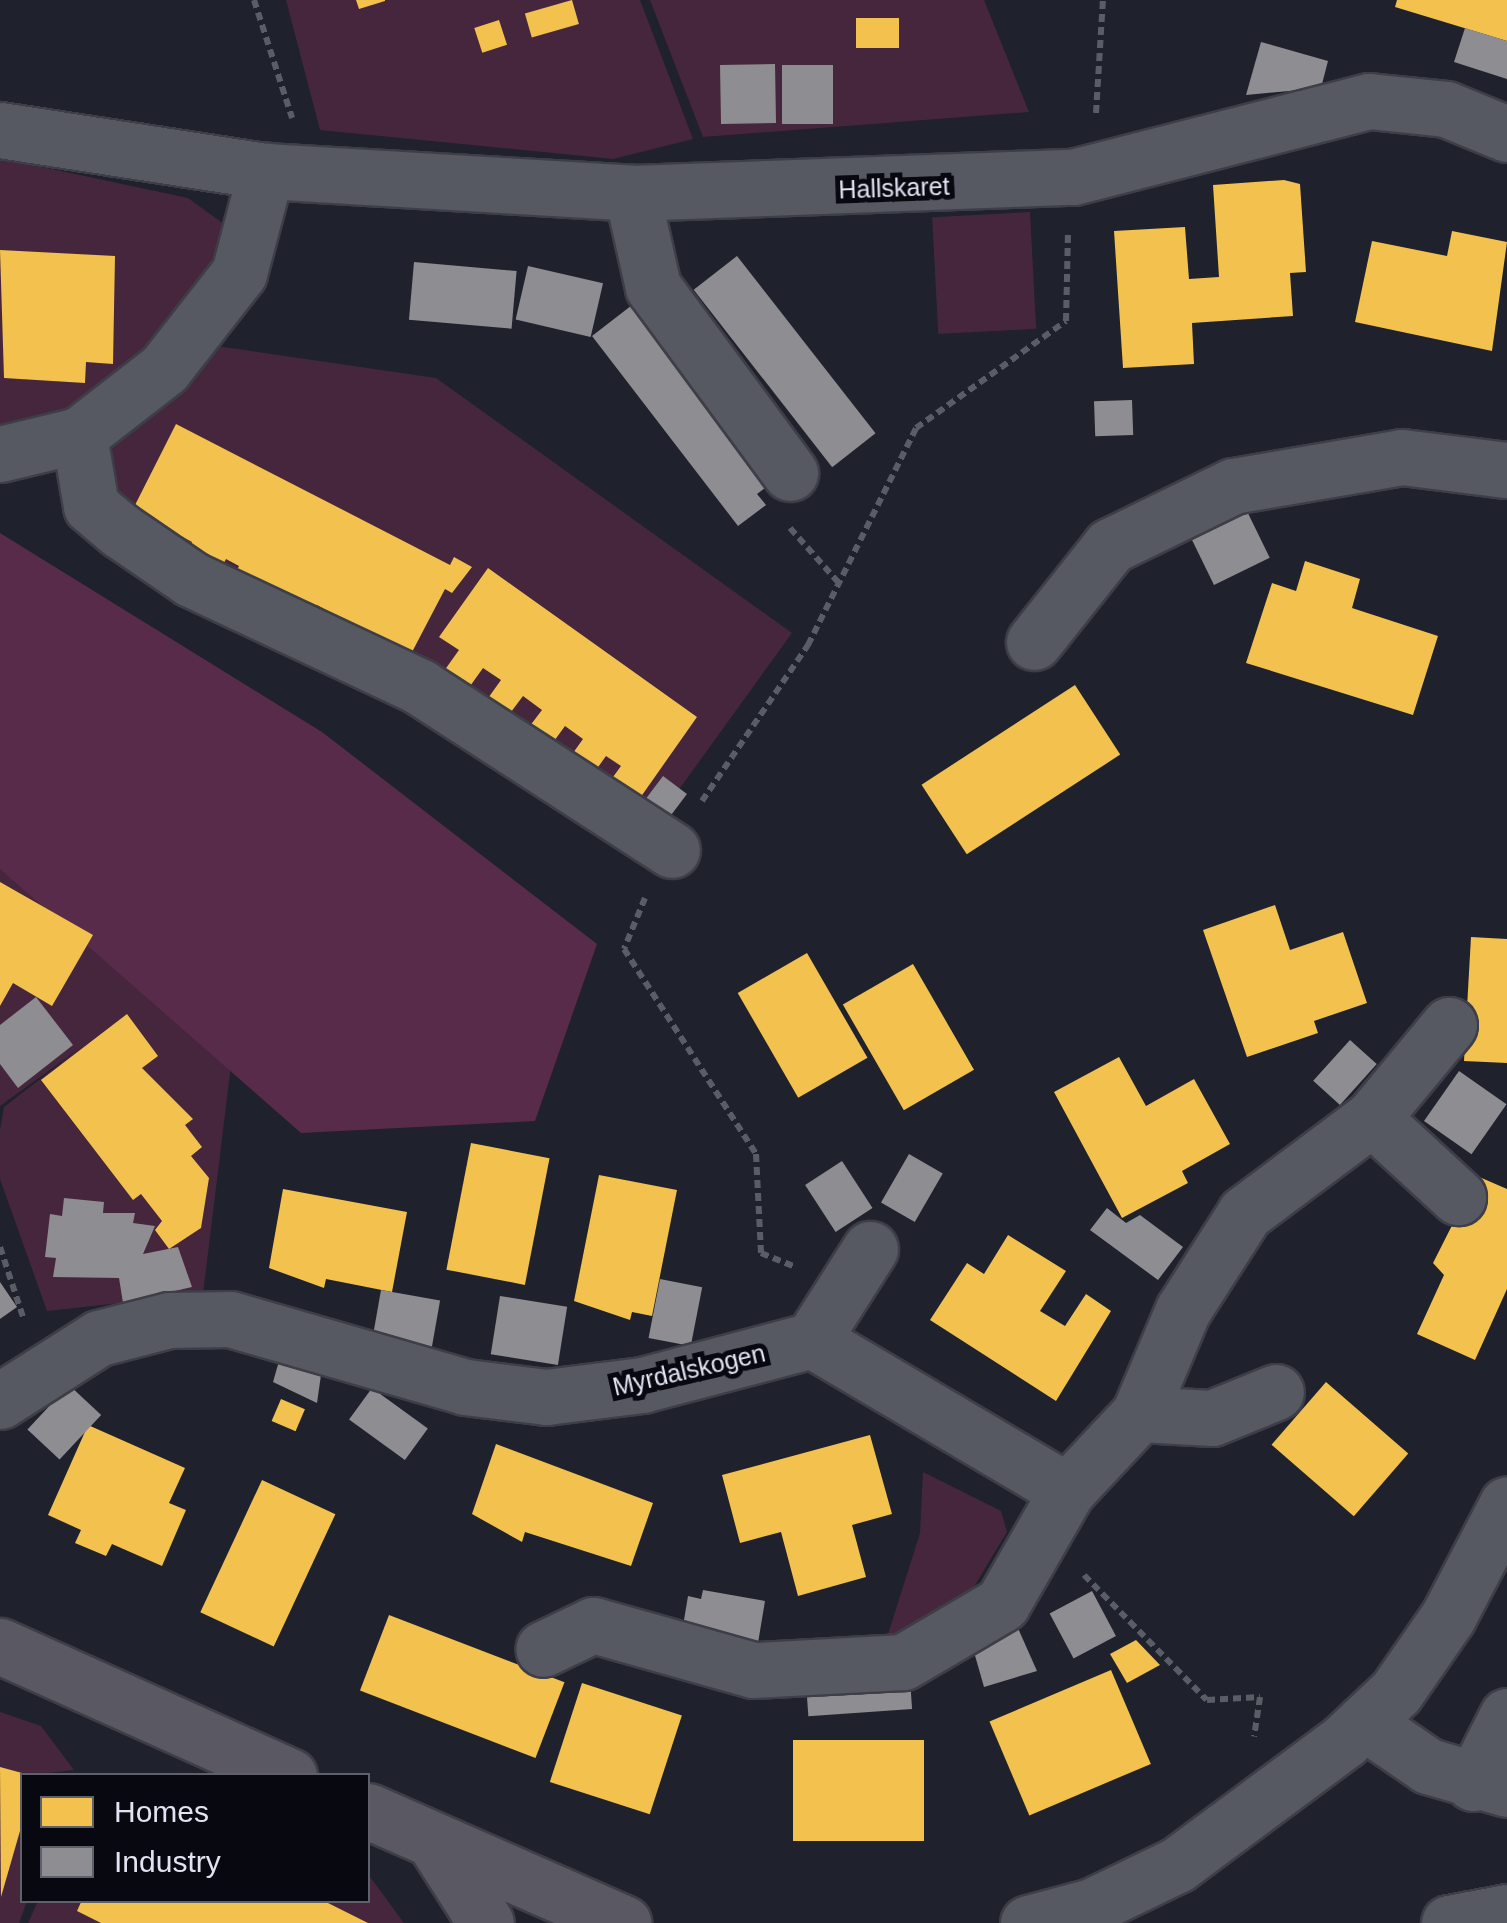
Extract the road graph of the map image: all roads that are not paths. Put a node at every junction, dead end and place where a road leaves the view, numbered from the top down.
1 (0, 130) edge
2 (1507, 134) edge
3 (284, 172) junction
4 (632, 192) junction
5 (79, 435) junction
6 (0, 454) edge
7 (1507, 470) edge
8 (790, 473) dead end
9 (1034, 642) dead end
10 (672, 850) road end
11 (1449, 1025) dead end
12 (1372, 1118) junction
13 (1458, 1197) dead end
14 (870, 1250) dead end
15 (812, 1340) junction
16 (1276, 1392) dead end
17 (0, 1401) edge
18 (1139, 1414) junction
19 (1507, 1504) edge
20 (1057, 1515) junction
21 (0, 1646) edge
22 (543, 1649) dead end
23 (1507, 1716) edge
24 (1364, 1722) junction
25 (281, 1773) edge
26 (1490, 1786) edge
27 (370, 1812) edge
28 (433, 1840) junction
29 (1507, 1912) edge
30 (486, 1923) edge
31 (623, 1923) edge
32 (1028, 1923) edge
33 (1449, 1923) edge

1 - 3 street, Hallskaret
2 - 4 street, Hallskaret
3 - 4 street, Hallskaret
3 - 5 street
4 - 8 street
5 - 6 street
5 - 10 street
7 - 9 street
11 - 12 street
12 - 13 street
12 - 18 street
14 - 15 street
15 - 17 street, Myrdalskogen
15 - 20 street
16 - 18 street
18 - 20 street
19 - 24 street
20 - 22 street
21 - 25 main road
23 - 26 street
24 - 26 street
24 - 32 street
27 - 28 main road
28 - 30 main road
28 - 31 main road
29 - 33 street

